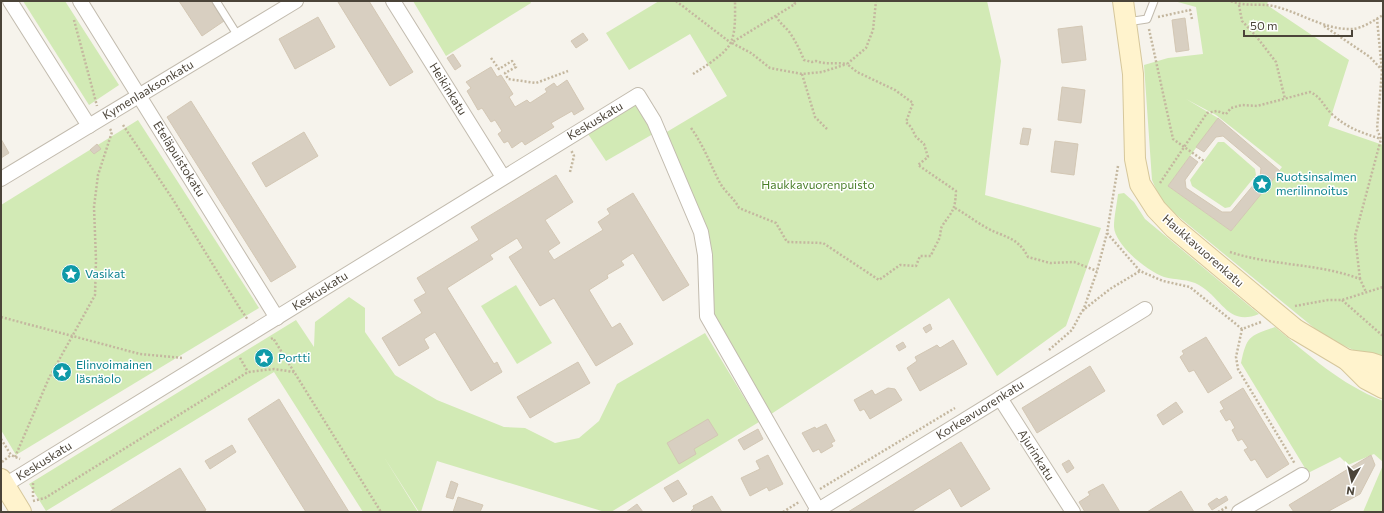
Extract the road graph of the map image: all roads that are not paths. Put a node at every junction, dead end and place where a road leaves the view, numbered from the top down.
1 (10, 1) edge
2 (80, 1) edge
3 (216, 1) edge
4 (296, 1) edge
5 (393, 1) edge
6 (1123, 1) edge
7 (1154, 1) edge
8 (1128, 22) junction
9 (238, 36) junction
10 (140, 96) junction
11 (89, 126) junction
12 (503, 177) junction
13 (1, 179) edge
14 (1145, 309) dead end
15 (277, 318) junction
16 (1347, 360) junction
17 (1383, 367) edge
18 (1383, 388) edge
19 (1000, 398) junction
20 (1302, 475) road end
21 (2, 484) edge
22 (27, 506) edge
23 (816, 511) edge
24 (1073, 512) edge
25 (1239, 512) edge

1 - 11 street
2 - 10 street, Eteläpuistokatu
3 - 9 lane
4 - 9 street, Kymenlaaksonkatu
5 - 12 street, Heikinkatu
6 - 8 main road, Haukkavuorenkatu
7 - 8 lane
8 - 16 main road, Haukkavuorenkatu, bridge
9 - 10 street, Kymenlaaksonkatu
10 - 11 street, Kymenlaaksonkatu
10 - 15 street, Eteläpuistokatu
11 - 13 street, Kymenlaaksonkatu
12 - 15 street, Keskuskatu
12 - 23 street, Keskuskatu
14 - 19 street, Korkeavuorenkatu
15 - 21 street, Keskuskatu
16 - 17 main road, Haukkavuorenkatu
16 - 18 main road, Haukkavuorenkatu
19 - 23 street, Korkeavuorenkatu
19 - 24 street, Ajurinkatu
20 - 25 street
21 - 22 main road

